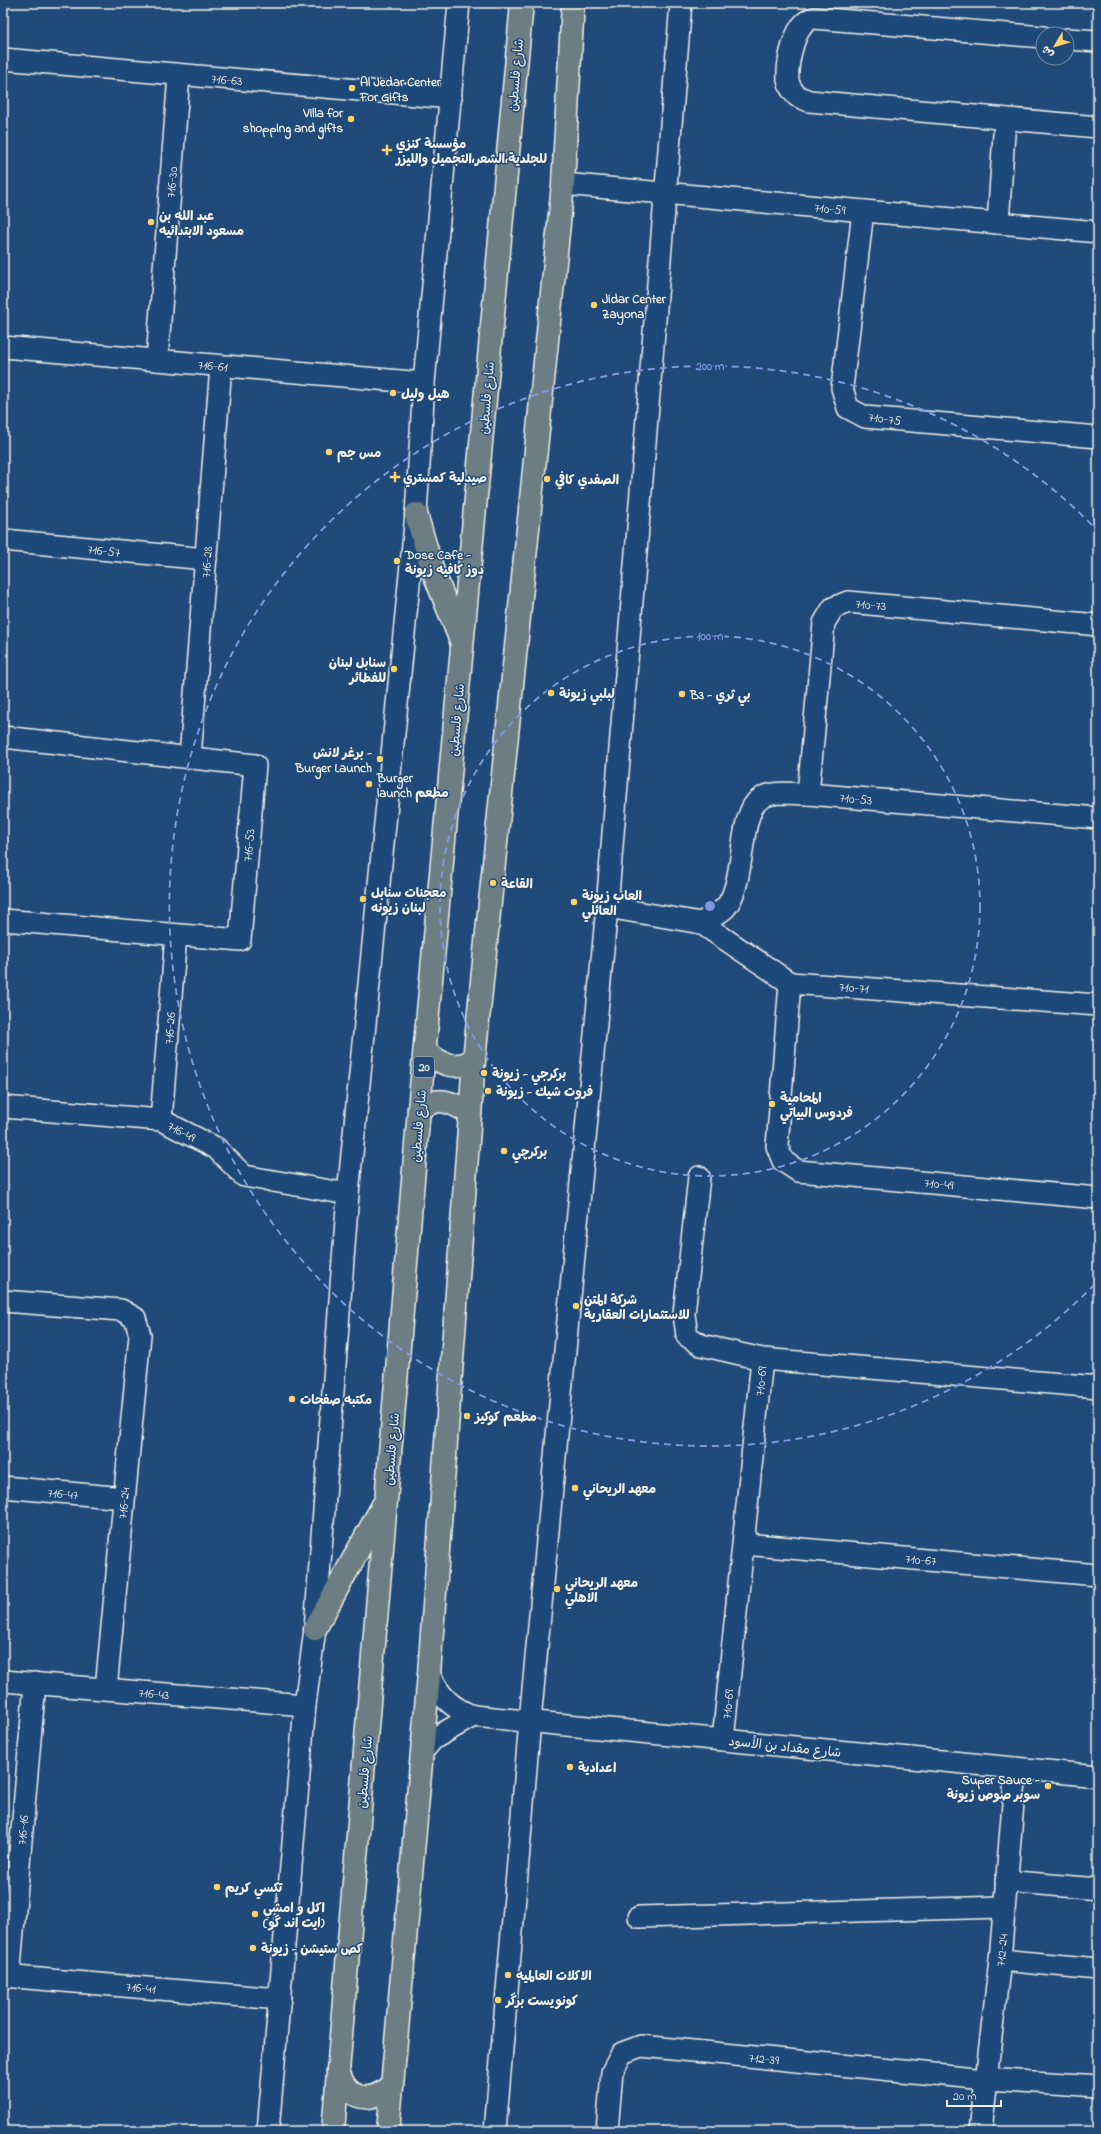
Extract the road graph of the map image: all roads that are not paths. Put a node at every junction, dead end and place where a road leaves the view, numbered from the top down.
1 (458, 3) edge
2 (522, 3) edge
3 (573, 3) edge
4 (680, 3) edge
5 (1035, 36) edge
6 (1075, 40) edge
7 (1098, 41) edge
8 (3, 59) edge
9 (179, 75) junction
10 (451, 98) junction
11 (1005, 119) junction
12 (1098, 127) edge
13 (563, 184) junction
14 (664, 194) junction
15 (863, 211) junction
16 (998, 223) junction
17 (1098, 232) edge
18 (3, 347) edge
19 (157, 360) junction
20 (221, 366) junction
21 (424, 383) junction
22 (1098, 437) edge
23 (416, 514) junction
24 (3, 540) edge
25 (206, 559) junction
26 (1098, 625) edge
27 (463, 645) junction
28 (3, 737) edge
29 (190, 757) junction
30 (808, 794) junction
31 (1098, 818) edge
32 (607, 907) junction
33 (3, 920) edge
34 (701, 923) junction
35 (176, 935) junction
36 (790, 983) junction
37 (1098, 1005) edge
38 (426, 1052) junction
39 (474, 1060) junction
40 (3, 1107) edge
41 (419, 1109) junction
42 (470, 1113) junction
43 (161, 1120) junction
44 (699, 1177) dead end
45 (348, 1194) junction
46 (1098, 1198) edge
47 (3, 1301) edge
48 (762, 1359) junction
49 (1098, 1387) edge
50 (3, 1487) edge
51 (388, 1497) junction
52 (124, 1498) junction
53 (744, 1544) junction
54 (1098, 1575) edge
55 (315, 1629) junction
56 (429, 1674) junction
57 (3, 1681) edge
58 (35, 1683) junction
59 (106, 1689) junction
60 (306, 1705) junction
61 (473, 1716) junction
62 (530, 1721) junction
63 (723, 1740) junction
64 (422, 1752) junction
65 (1016, 1768) junction
66 (1098, 1776) edge
67 (1006, 1881) junction
68 (1098, 1888) edge
69 (1004, 1907) junction
70 (639, 1917) dead end
71 (1000, 1960) junction
72 (1098, 1969) edge
73 (6, 1976) edge
74 (280, 1999) junction
75 (338, 2070) junction
76 (986, 2078) junction
77 (392, 2084) junction
78 (1098, 2086) edge
79 (268, 2131) edge
80 (333, 2131) edge
81 (388, 2131) edge
82 (495, 2131) edge
83 (607, 2131) edge
84 (980, 2131) edge

1 - 10 street
2 - 27 main road, شارع فلسطين / 20
3 - 13 main road
4 - 14 street
5 - 11 street
6 - 7 street
8 - 9 street, 716-63
9 - 10 street, 716-63
9 - 19 street, 716-30
10 - 21 street
11 - 12 street
11 - 16 street
13 - 14 street, 710-59
13 - 39 main road
14 - 15 street, 710-59
14 - 32 street
15 - 16 street, 710-59
15 - 22 street, 710-75
16 - 17 street, 710-59
18 - 19 street, 716-61
19 - 20 street, 716-61
20 - 21 street, 716-61
20 - 25 street, 716-28
21 - 23 street
23 - 27 main road
23 - 45 street
24 - 25 street, 716-57
25 - 29 street, 716-28
26 - 30 street, 710-73
27 - 38 main road, شارع فلسطين / 20
28 - 29 street, 716-53
29 - 35 street, 716-53
30 - 31 street, 710-53
30 - 34 street, 710-53
32 - 34 street
32 - 62 street
33 - 35 street, 716-53
34 - 36 street
35 - 43 street, 716-26
36 - 37 street, 710-71
36 - 46 street, 710-49
38 - 39 main road
38 - 41 main road, شارع فلسطين / 20
39 - 42 main road
40 - 43 street, 716-49
41 - 42 main road
41 - 51 main road, شارع فلسطين / 20
42 - 56 main road
43 - 45 street, 716-49
44 - 48 street
45 - 55 street
47 - 52 street, 716-24
48 - 49 street, 710-69
48 - 53 street, 710-69
50 - 52 street, 716-47
51 - 55 main road
51 - 75 main road, شارع فلسطين / 20
52 - 59 street, 716-24
53 - 54 street, 710-67
53 - 63 street, 710-69
55 - 60 street
56 - 61 street
56 - 64 main road
57 - 58 street, 716-43
58 - 59 street, 716-43
58 - 73 street, 716-16
59 - 60 street, 716-43
60 - 74 street
61 - 62 street, شارع مقداد بن الأسود
61 - 64 street
62 - 63 street, شارع مقداد بن الأسود
62 - 82 street
63 - 65 street, شارع مقداد بن الأسود
64 - 77 main road
65 - 66 street, شارع مقداد بن الأسود
65 - 67 street, 712-24
67 - 68 street
67 - 69 street, 712-24
69 - 70 street
69 - 71 street, 712-24
71 - 72 street
71 - 76 street, 712-24
73 - 74 street, 716-41
74 - 79 street
75 - 77 main road
75 - 80 main road, شارع فلسطين / 20
76 - 78 street, 712-39
76 - 83 street, 712-39
76 - 84 street, 712-24
77 - 81 main road

